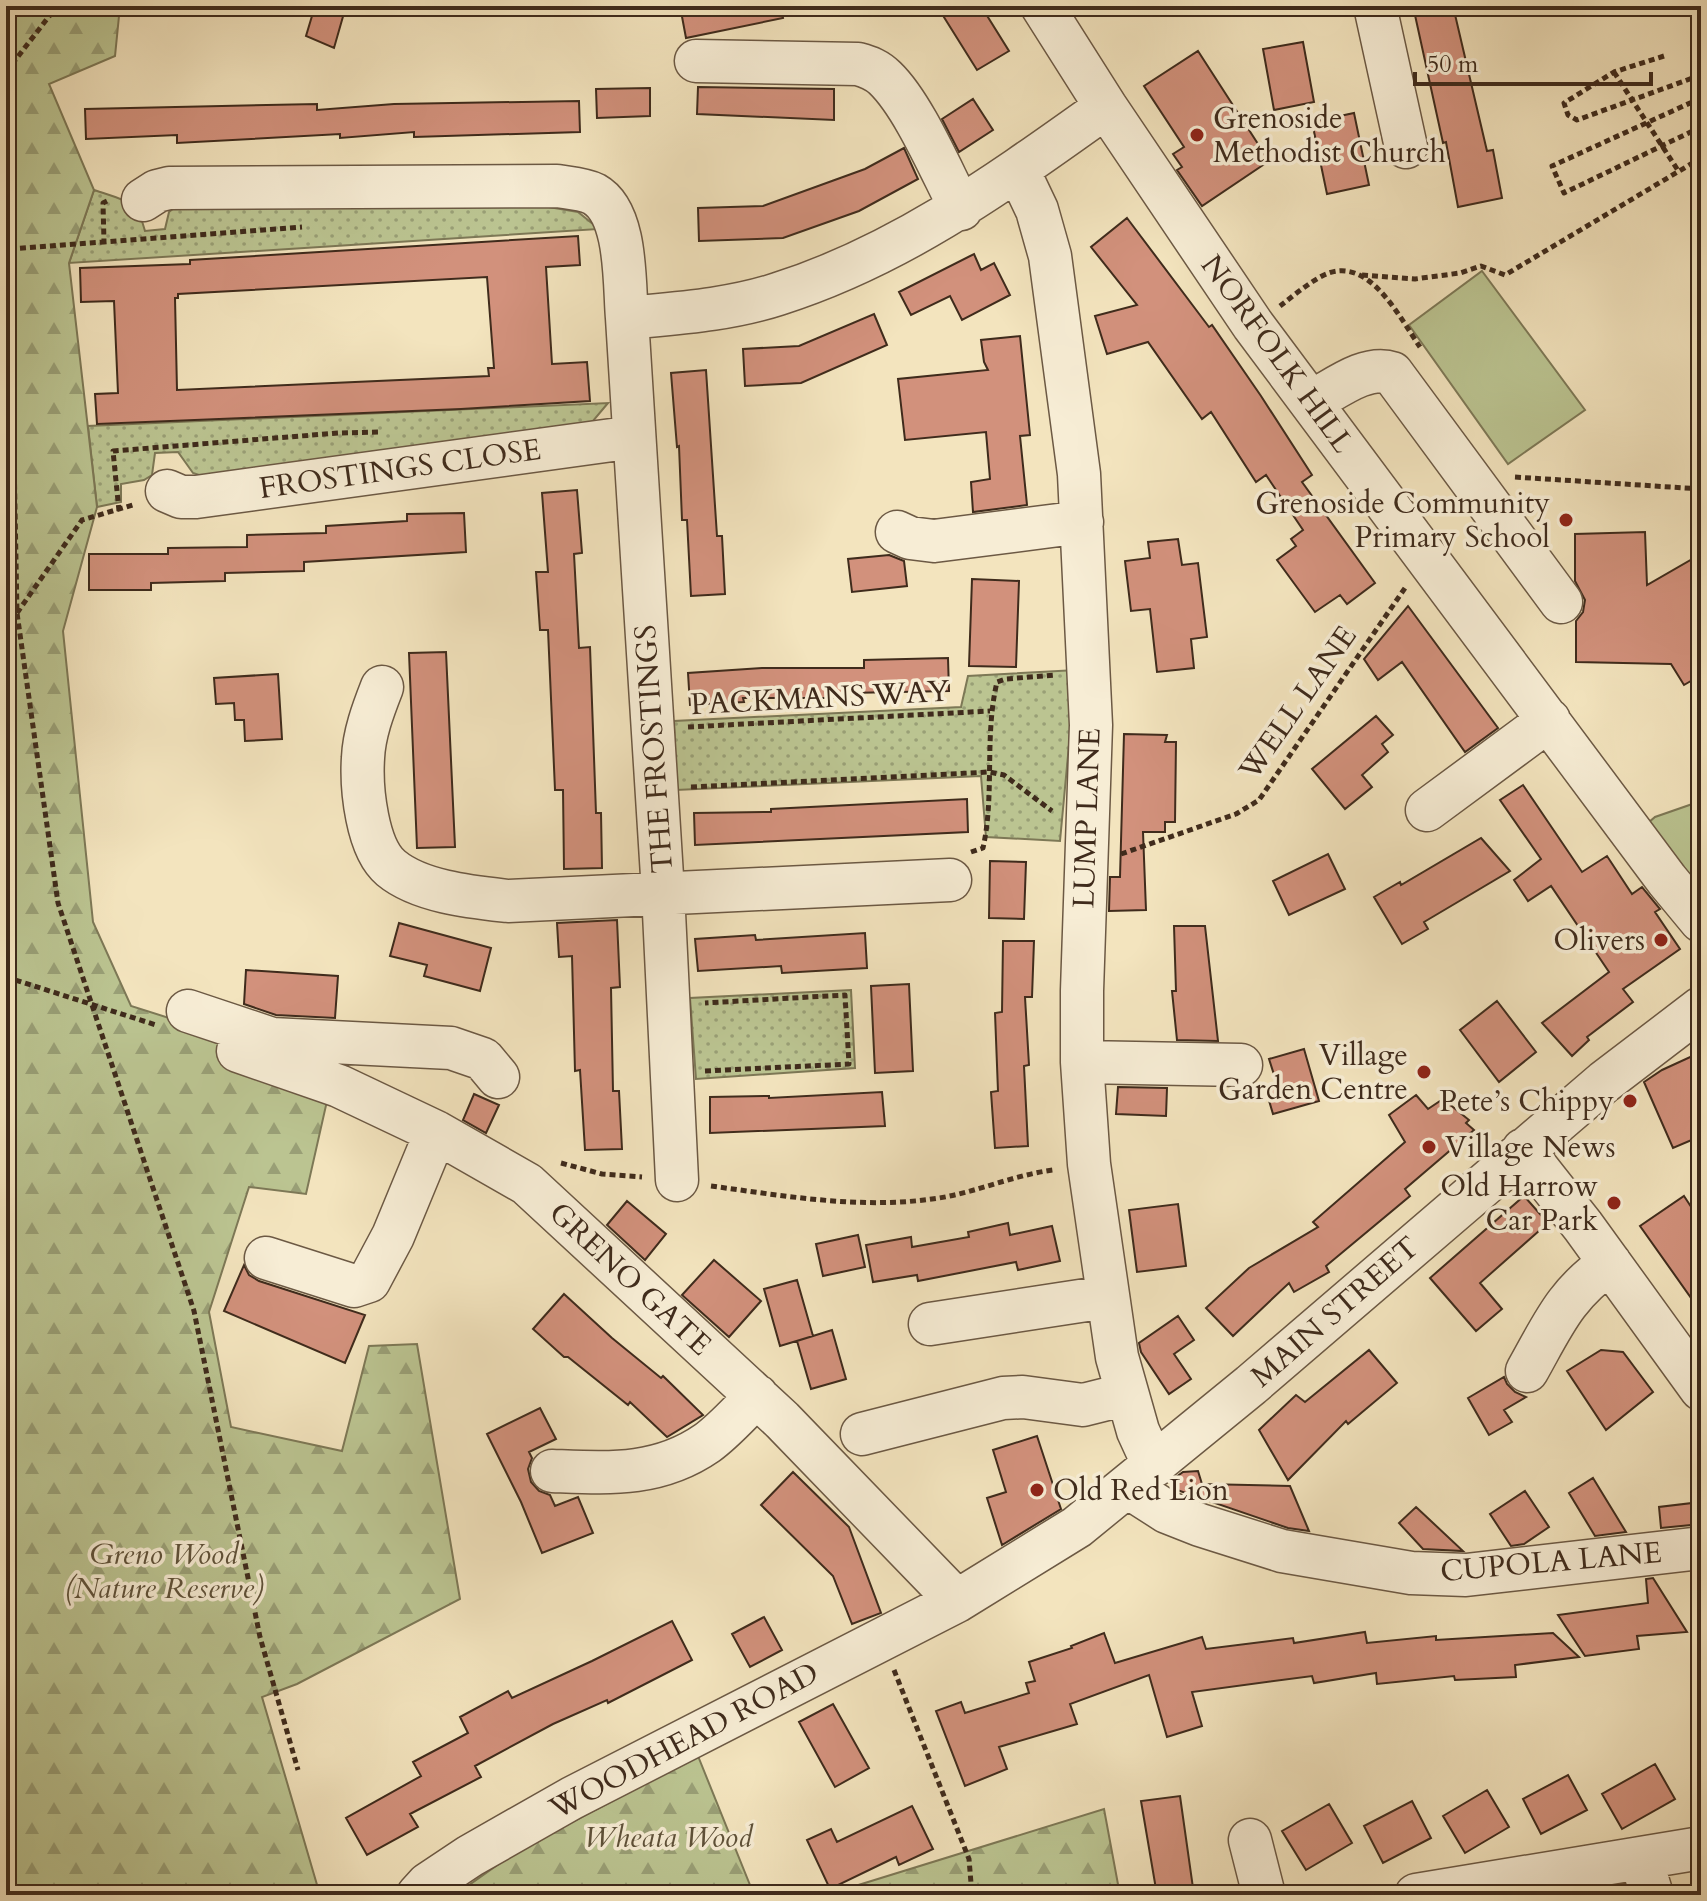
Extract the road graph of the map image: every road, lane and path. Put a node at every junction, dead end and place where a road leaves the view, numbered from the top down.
1 (57, 6) edge
2 (1042, 6) edge
3 (1375, 6) edge
4 (1664, 56) dead end
5 (696, 61) dead end
6 (6, 72) edge
7 (1614, 72) junction
8 (1701, 75) edge
9 (1701, 98) edge
10 (1632, 99) junction
11 (1106, 107) junction
12 (1648, 122) junction
13 (1701, 127) edge
14 (1662, 145) junction
15 (1406, 147) dead end
16 (1701, 158) edge
17 (1018, 170) junction
18 (1679, 172) junction
19 (143, 200) dead end
20 (961, 209) junction
21 (6, 224) edge
22 (104, 242) dead end
23 (10, 249) junction
24 (1361, 275) junction
25 (627, 318) junction
26 (1253, 325) junction
27 (1421, 348) dead end
28 (1311, 402) junction
29 (634, 437) junction
30 (1512, 477) dead end
31 (1701, 489) edge
32 (167, 491) joint
33 (1082, 522) junction
34 (897, 532) dead end
35 (1426, 558) junction
36 (1561, 602) dead end
37 (17, 613) junction
38 (1090, 672) junction
39 (382, 687) dead end
40 (990, 711) junction
41 (1549, 720) junction
42 (651, 729) junction
43 (989, 772) junction
44 (656, 788) junction
45 (1427, 810) dead end
46 (1087, 848) junction
47 (950, 880) joint
48 (663, 892) junction
49 (1701, 921) edge
50 (6, 977) edge
51 (93, 1005) junction
52 (668, 1005) junction
53 (1701, 1008) edge
54 (177, 1020) joint
55 (371, 1044) junction
56 (238, 1051) dead end
57 (1082, 1062) junction
58 (1241, 1065) dead end
59 (672, 1073) junction
60 (498, 1077) dead end
61 (370, 1101) junction
62 (436, 1132) junction
63 (1523, 1150) junction
64 (1089, 1164) junction
65 (677, 1180) junction
66 (527, 1184) junction
67 (266, 1258) dead end
68 (1610, 1263) junction
69 (1106, 1297) junction
70 (930, 1324) dead end
71 (1527, 1371) dead end
72 (1701, 1389) edge
73 (1127, 1394) junction
74 (757, 1396) junction
75 (862, 1434) dead end
76 (552, 1471) dead end
77 (1141, 1477) junction
78 (1701, 1548) edge
79 (957, 1601) junction
80 (882, 1639) junction
81 (298, 1770) dead end
82 (1250, 1840) dead end
83 (1701, 1848) edge
84 (1647, 1877) edge
85 (418, 1895) edge
86 (972, 1895) edge
87 (1264, 1895) edge
88 (1416, 1895) edge

1 - 6 path
2 - 11 street, NORFOLK HILL
3 - 15 street
4 - 7 path
5 - 20 street
7 - 10 path
7 - 10 path
8 - 10 path
9 - 12 path
10 - 12 path
11 - 17 street
11 - 26 street, NORFOLK HILL
12 - 14 path
12 - 14 path
13 - 14 path
14 - 18 path
16 - 18 path
17 - 20 street
17 - 33 street, LUMP LANE
18 - 24 path
19 - 25 street, THE FROSTINGS
20 - 25 street
21 - 23 path
22 - 23 path
23 - 37 path
24 - 26 path
24 - 27 path
25 - 29 street, THE FROSTINGS
26 - 28 street, NORFOLK HILL
28 - 35 street, NORFOLK HILL
28 - 36 street
29 - 32 street, FROSTINGS CLOSE
29 - 42 street, THE FROSTINGS
30 - 31 path
32 - 37 path
33 - 34 street
33 - 38 street, LUMP LANE
35 - 41 street, NORFOLK HILL
35 - 46 path, WELL LANE
37 - 51 path
38 - 40 path, PACKMANS WAY
38 - 46 street, LUMP LANE
39 - 48 street
40 - 42 path, PACKMANS WAY
40 - 43 path, PACKMANS WAY
41 - 45 street
41 - 49 street, NORFOLK HILL
42 - 44 street, THE FROSTINGS
43 - 44 path
43 - 46 path
43 - 47 path, PACKMANS WAY
44 - 48 street, THE FROSTINGS
46 - 57 street, LUMP LANE
47 - 48 street
48 - 52 street, THE FROSTINGS
50 - 51 path
51 - 54 path
51 - 81 path
52 - 59 street, THE FROSTINGS
52 - 59 path
53 - 63 street, MAIN STREET
54 - 55 street
55 - 60 street
55 - 61 street
56 - 61 street, GRENO GATE
57 - 58 street
57 - 64 street, LUMP LANE
59 - 65 street, THE FROSTINGS
61 - 62 street, GRENO GATE
62 - 66 street, GRENO GATE
62 - 67 street
63 - 68 street
63 - 77 street, MAIN STREET
64 - 65 path
64 - 69 street, LUMP LANE
65 - 66 path
66 - 74 street, GRENO GATE
68 - 71 street
68 - 72 street
69 - 70 street
69 - 73 street, LUMP LANE
73 - 75 street
73 - 77 street, LUMP LANE
74 - 76 street
74 - 79 street, GRENO GATE
77 - 78 street, CUPOLA LANE
77 - 79 street, MAIN STREET
79 - 80 street, WOODHEAD ROAD
80 - 85 street, WOODHEAD ROAD
80 - 86 path
82 - 87 street
83 - 84 street
84 - 88 street

